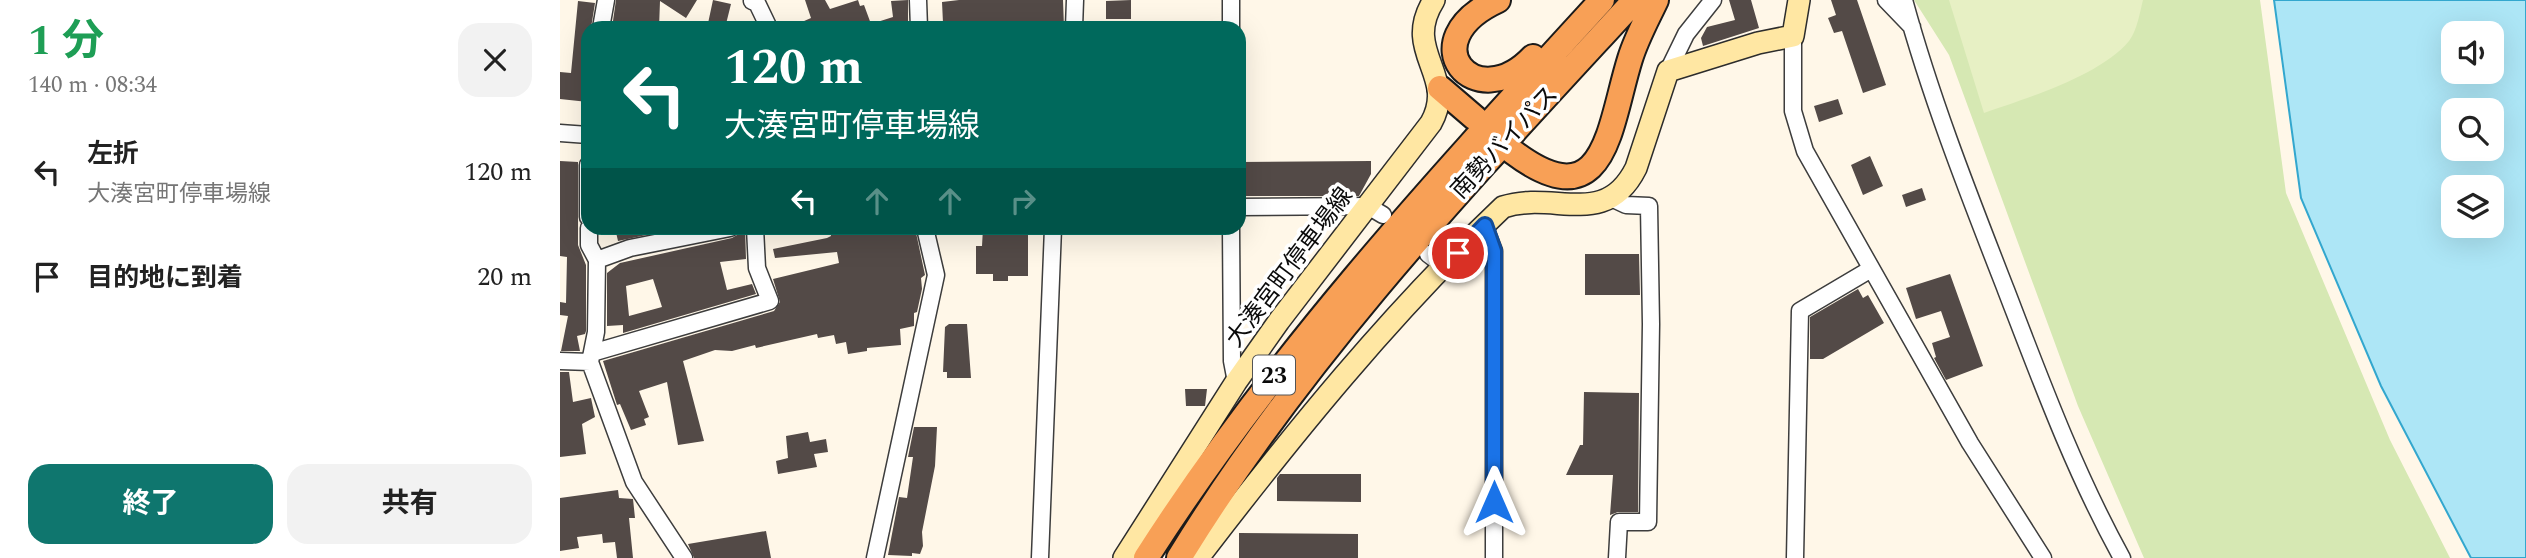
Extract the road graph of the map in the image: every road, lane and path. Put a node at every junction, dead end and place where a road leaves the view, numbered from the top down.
1 (606, 0) edge
2 (918, 0) edge
3 (1075, 0) edge
4 (1231, 0) edge
5 (1434, 0) edge
6 (1498, 0) edge
7 (1586, 0) edge
8 (1602, 0) edge
9 (1635, 0) edge
10 (1656, 0) edge
11 (1713, 0) edge
12 (1799, 0) edge
13 (1886, 0) edge
14 (1904, 0) edge
15 (752, 1) edge
16 (602, 21) edge
17 (765, 21) edge
18 (919, 21) edge
19 (1074, 21) edge
20 (1231, 21) edge
21 (1912, 27) junction
22 (1793, 36) junction
23 (1668, 71) junction
24 (1440, 88) junction
25 (1475, 118) dead end
26 (560, 133) edge
27 (581, 134) edge
28 (1513, 152) dead end
29 (1611, 198) junction
30 (1246, 207) edge
31 (1376, 210) junction
32 (1485, 225) junction
33 (589, 235) edge
34 (695, 235) edge
35 (755, 235) edge
36 (927, 235) edge
37 (1054, 235) edge
38 (1231, 235) edge
39 (597, 260) junction
40 (1871, 269) junction
41 (591, 358) junction
42 (560, 361) edge
43 (1236, 382) junction
44 (684, 558) edge
45 (875, 558) edge
46 (1040, 558) edge
47 (1124, 558) edge
48 (1146, 558) edge
49 (1179, 558) edge
50 (1198, 558) edge
51 (1494, 558) edge
52 (1617, 558) edge
53 (1794, 558) edge
54 (2043, 558) edge
55 (2122, 558) edge

1 - 16 street
2 - 18 street
3 - 19 street
4 - 20 street
5 - 24 main road
6 - 7 highway
8 - 48 highway, 南勢バイパス / 23
9 - 49 highway, 南勢バイパス / 23
10 - 28 highway
11 - 23 street
12 - 22 main road
13 - 21 street
14 - 21 street
15 - 17 street
21 - 55 street
22 - 23 main road
22 - 40 street
23 - 29 main road
24 - 25 highway
24 - 31 main road, 大湊宮町停車場線
26 - 27 street
29 - 32 main road
29 - 52 street
30 - 31 street
31 - 43 main road, 大湊宮町停車場線
32 - 50 main road
32 - 51 street
33 - 39 street
34 - 39 street
35 - 41 street
36 - 45 street
37 - 46 street
38 - 43 street
39 - 41 street
40 - 53 street
40 - 54 street
41 - 42 street
41 - 44 street
43 - 47 main road, 大湊宮町停車場線

